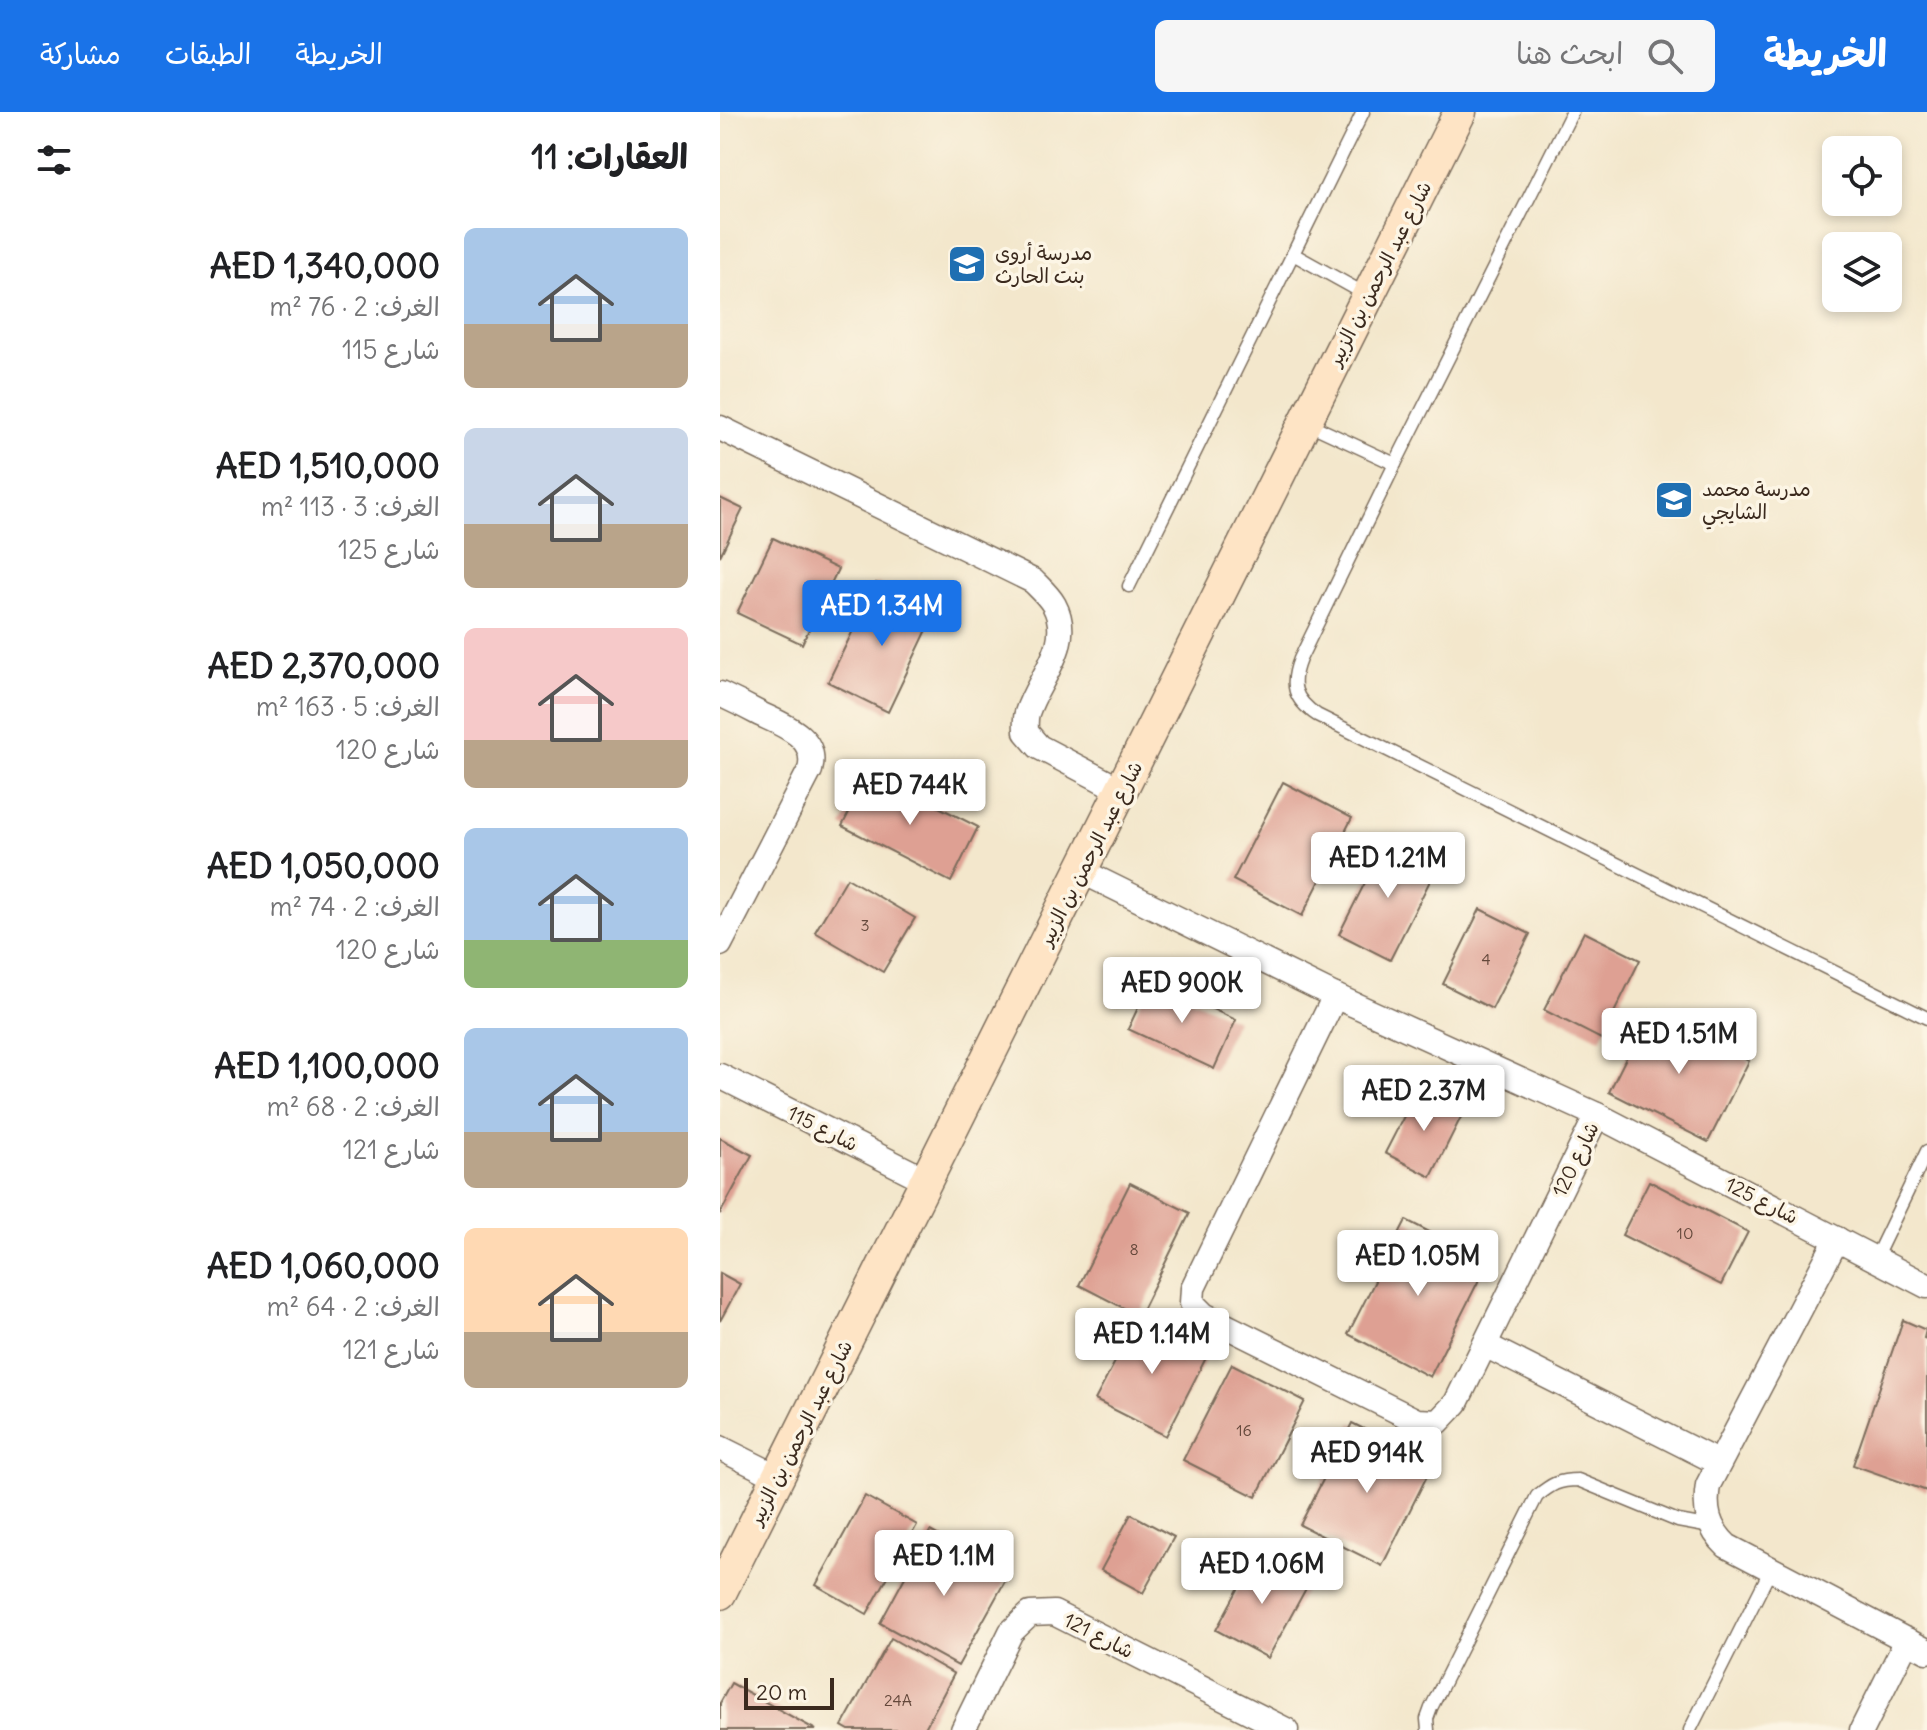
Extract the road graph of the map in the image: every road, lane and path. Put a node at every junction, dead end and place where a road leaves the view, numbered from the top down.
1 (1363, 112) edge
2 (1460, 112) edge
3 (1572, 112) edge
4 (1293, 254) junction
5 (1368, 296) junction
6 (1305, 422) junction
7 (720, 428) edge
8 (1395, 464) junction
9 (1129, 586) dead end
10 (720, 694) edge
11 (1121, 790) junction
12 (1081, 871) junction
13 (720, 944) edge
14 (1335, 996) junction
15 (1927, 1018) edge
16 (720, 1076) edge
17 (1597, 1115) junction
18 (1927, 1151) edge
19 (926, 1180) junction
20 (1837, 1239) junction
21 (1875, 1259) junction
22 (1927, 1286) edge
23 (1485, 1345) junction
24 (720, 1448) edge
25 (1719, 1463) junction
26 (778, 1477) junction
27 (1711, 1527) junction
28 (1771, 1569) junction
29 (720, 1593) edge
30 (1917, 1646) edge
31 (963, 1730) edge
32 (1286, 1730) edge
33 (1428, 1730) edge
34 (1690, 1730) edge
35 (1862, 1730) edge

1 - 4 lane
2 - 5 street, شارع عبد الرحمن بن الزبير
3 - 8 lane
4 - 5 lane
4 - 9 lane
5 - 6 street, شارع عبد الرحمن بن الزبير
6 - 8 lane
6 - 11 street, شارع عبد الرحمن بن الزبير
7 - 11 street
8 - 15 lane
10 - 13 street
11 - 12 street, شارع عبد الرحمن بن الزبير
12 - 14 street, شارع 120
12 - 19 street, شارع عبد الرحمن بن الزبير
14 - 17 street, شارع 120
14 - 23 street, شارع 120
16 - 19 street, شارع 115
17 - 20 street, شارع 125
17 - 23 street, شارع 120
18 - 21 lane
19 - 26 street, شارع عبد الرحمن بن الزبير
20 - 21 street, شارع 125
20 - 25 street
21 - 22 street, شارع 125
23 - 25 street
24 - 26 street
25 - 27 street
26 - 29 street, شارع عبد الرحمن بن الزبير
27 - 28 street
27 - 33 lane
28 - 30 street
28 - 34 lane
30 - 35 street
31 - 32 street, شارع 121

